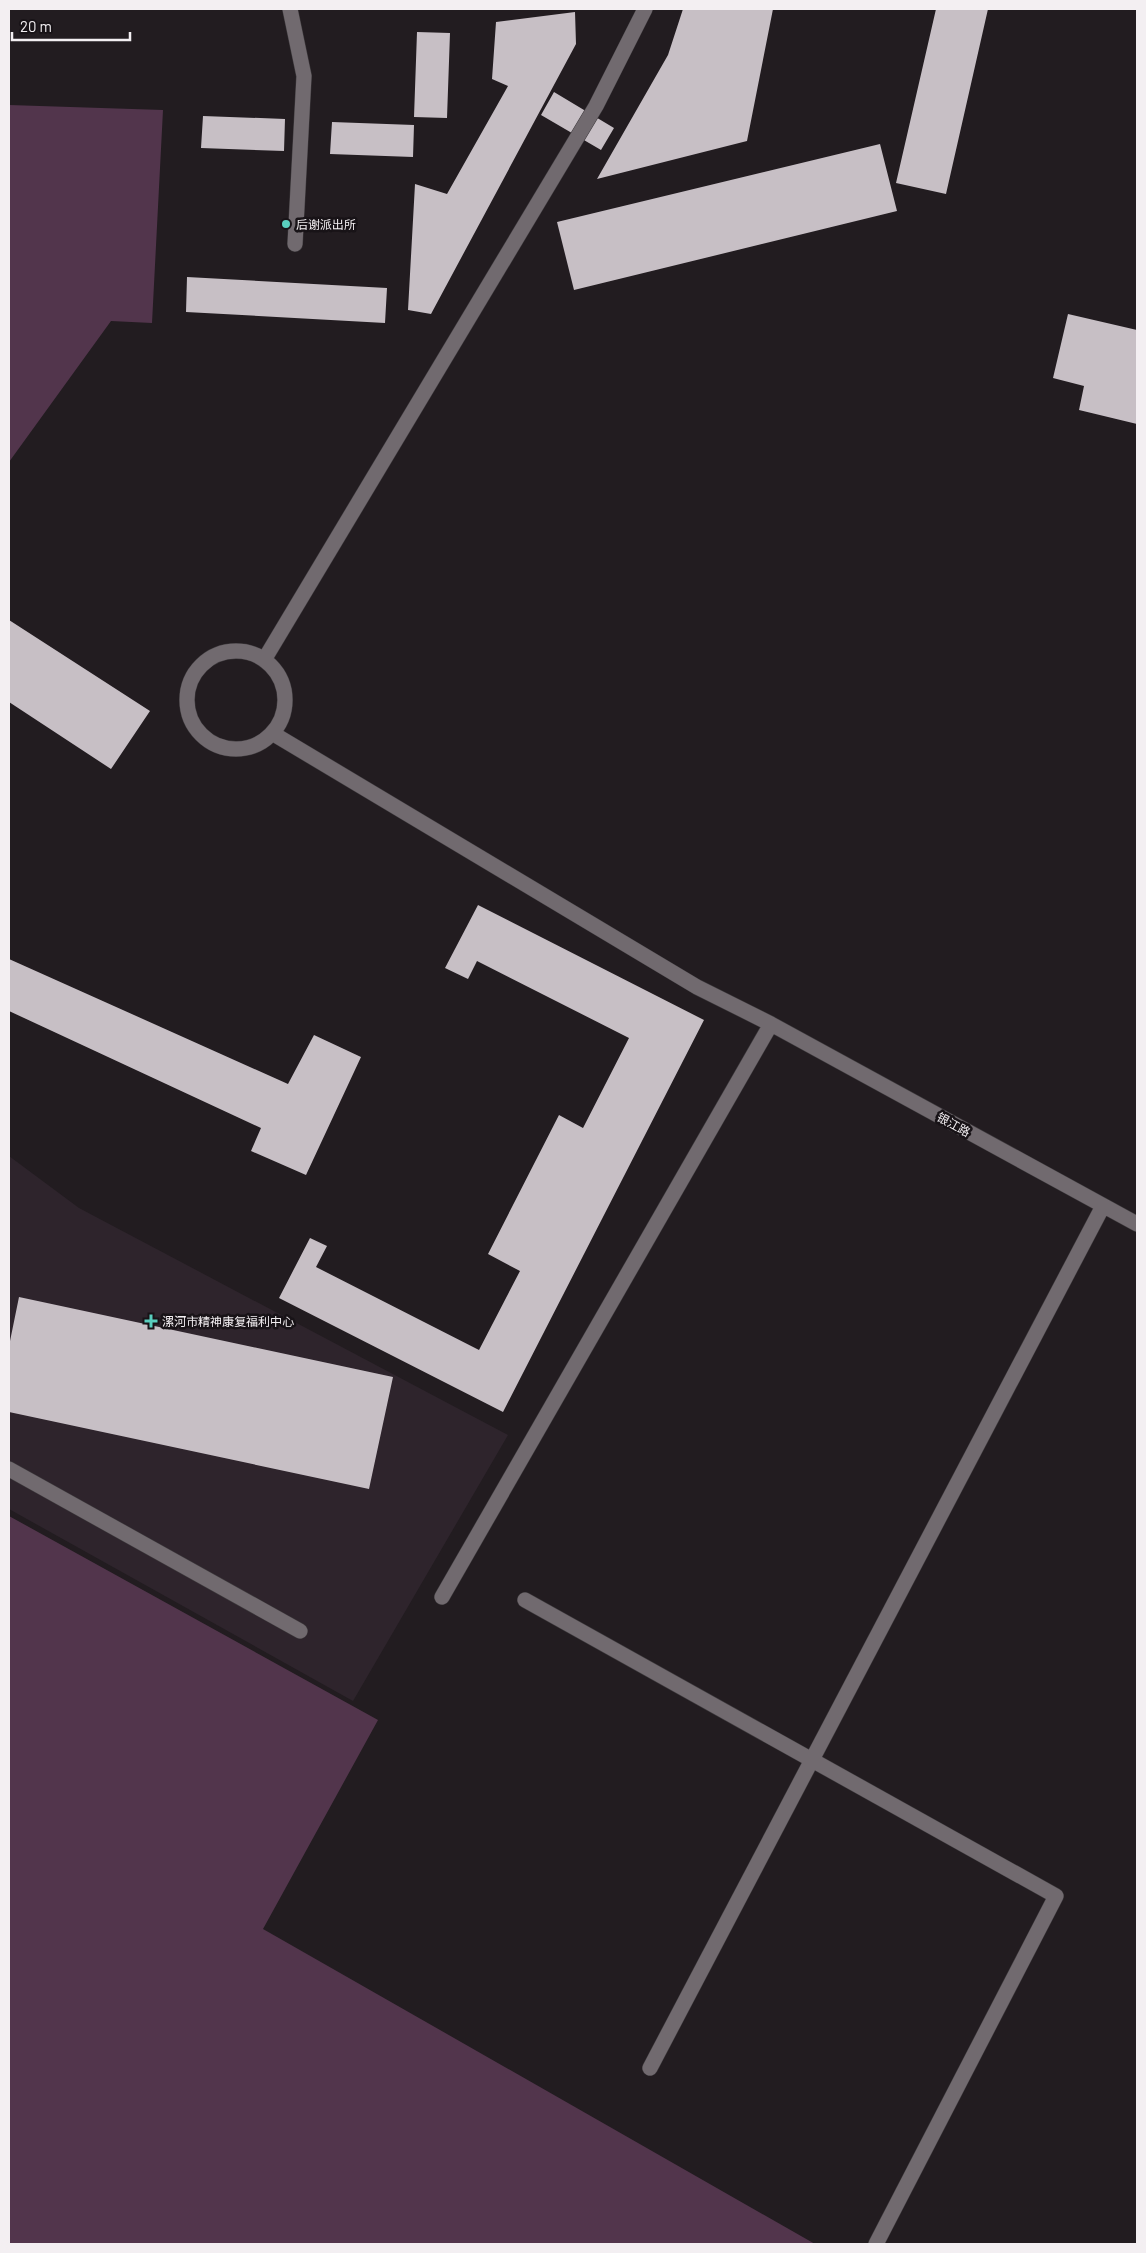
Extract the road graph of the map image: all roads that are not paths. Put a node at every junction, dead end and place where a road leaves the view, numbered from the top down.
1 (290, 9) edge
2 (645, 9) edge
3 (295, 244) dead end
4 (264, 660) junction
5 (272, 733) junction
6 (771, 1024) junction
7 (1103, 1206) junction
8 (1137, 1224) edge
9 (9, 1469) edge
10 (442, 1597) dead end
11 (525, 1600) dead end
12 (300, 1632) dead end
13 (812, 1760) junction
14 (650, 2068) dead end
15 (876, 2244) edge

1 - 3 street
2 - 4 street
4 - 5 street
4 - 5 street
5 - 6 street, 银江路
6 - 7 street, 银江路
6 - 10 street
7 - 8 street, 银江路
7 - 13 street
9 - 12 street
11 - 13 street
13 - 14 street
13 - 15 street

